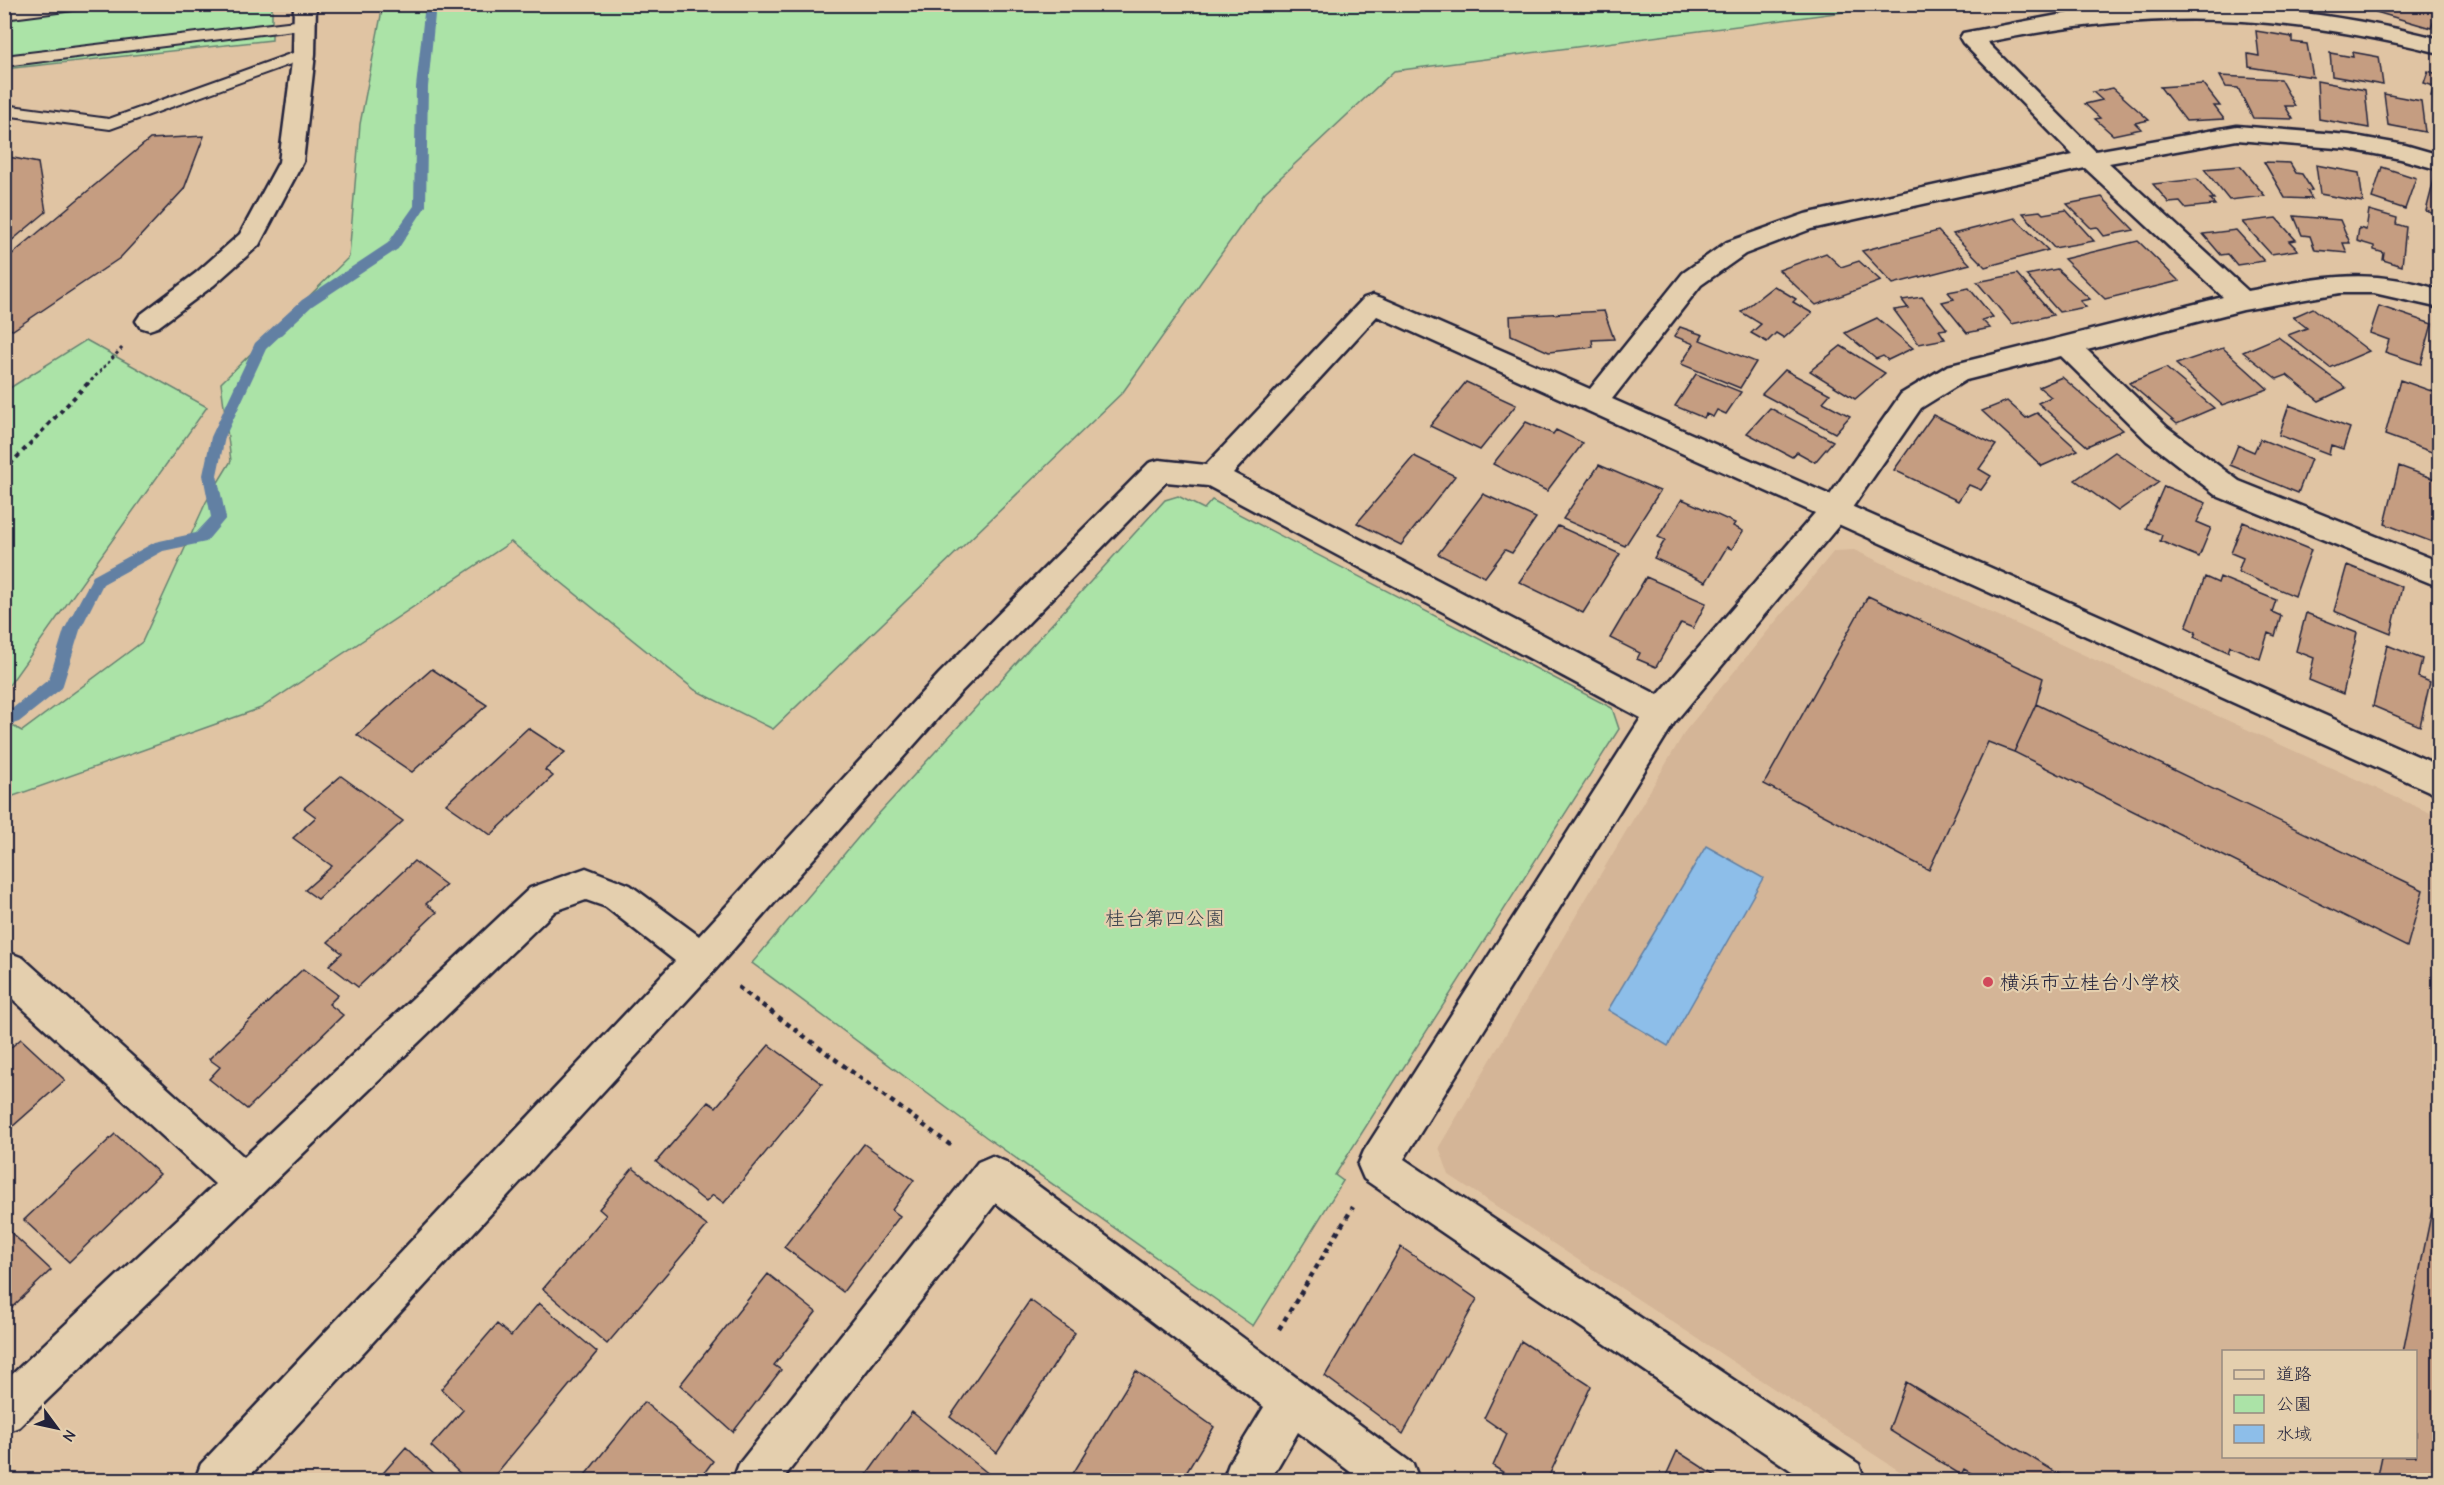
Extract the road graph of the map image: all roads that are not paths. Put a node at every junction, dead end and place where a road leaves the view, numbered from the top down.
1 (81, 4) edge
2 (2283, 4) edge
3 (4, 14) edge
4 (2252, 14) junction
5 (304, 15) edge
6 (2439, 46) edge
7 (304, 54) junction
8 (4, 61) edge
9 (4, 110) edge
10 (2090, 159) junction
11 (2439, 163) edge
12 (2439, 299) edge
13 (2243, 302) junction
14 (149, 321) road end
15 (2066, 345) junction
16 (1594, 403) junction
17 (1213, 476) junction
18 (1835, 510) junction
19 (2439, 575) edge
20 (1662, 713) junction
21 (2439, 782) edge
22 (701, 959) junction
23 (4, 974) edge
24 (243, 1183) junction
25 (1293, 1402) junction
26 (4, 1412) edge
27 (217, 1480) edge
28 (755, 1480) edge
29 (1245, 1480) edge
30 (1397, 1480) edge
31 (1843, 1480) edge

1 - 3 lane
2 - 4 street
4 - 6 street
4 - 10 street
5 - 7 street
5 - 8 lane
7 - 9 lane
7 - 14 street
10 - 11 street
10 - 13 street
10 - 16 street
12 - 13 street
13 - 15 street
15 - 18 street
15 - 19 street
16 - 17 street
16 - 18 street
17 - 20 street
17 - 22 street
18 - 20 street
18 - 21 street
20 - 31 street
22 - 24 street
22 - 27 street
23 - 24 street
24 - 26 street
25 - 28 street
25 - 29 street
25 - 30 street

